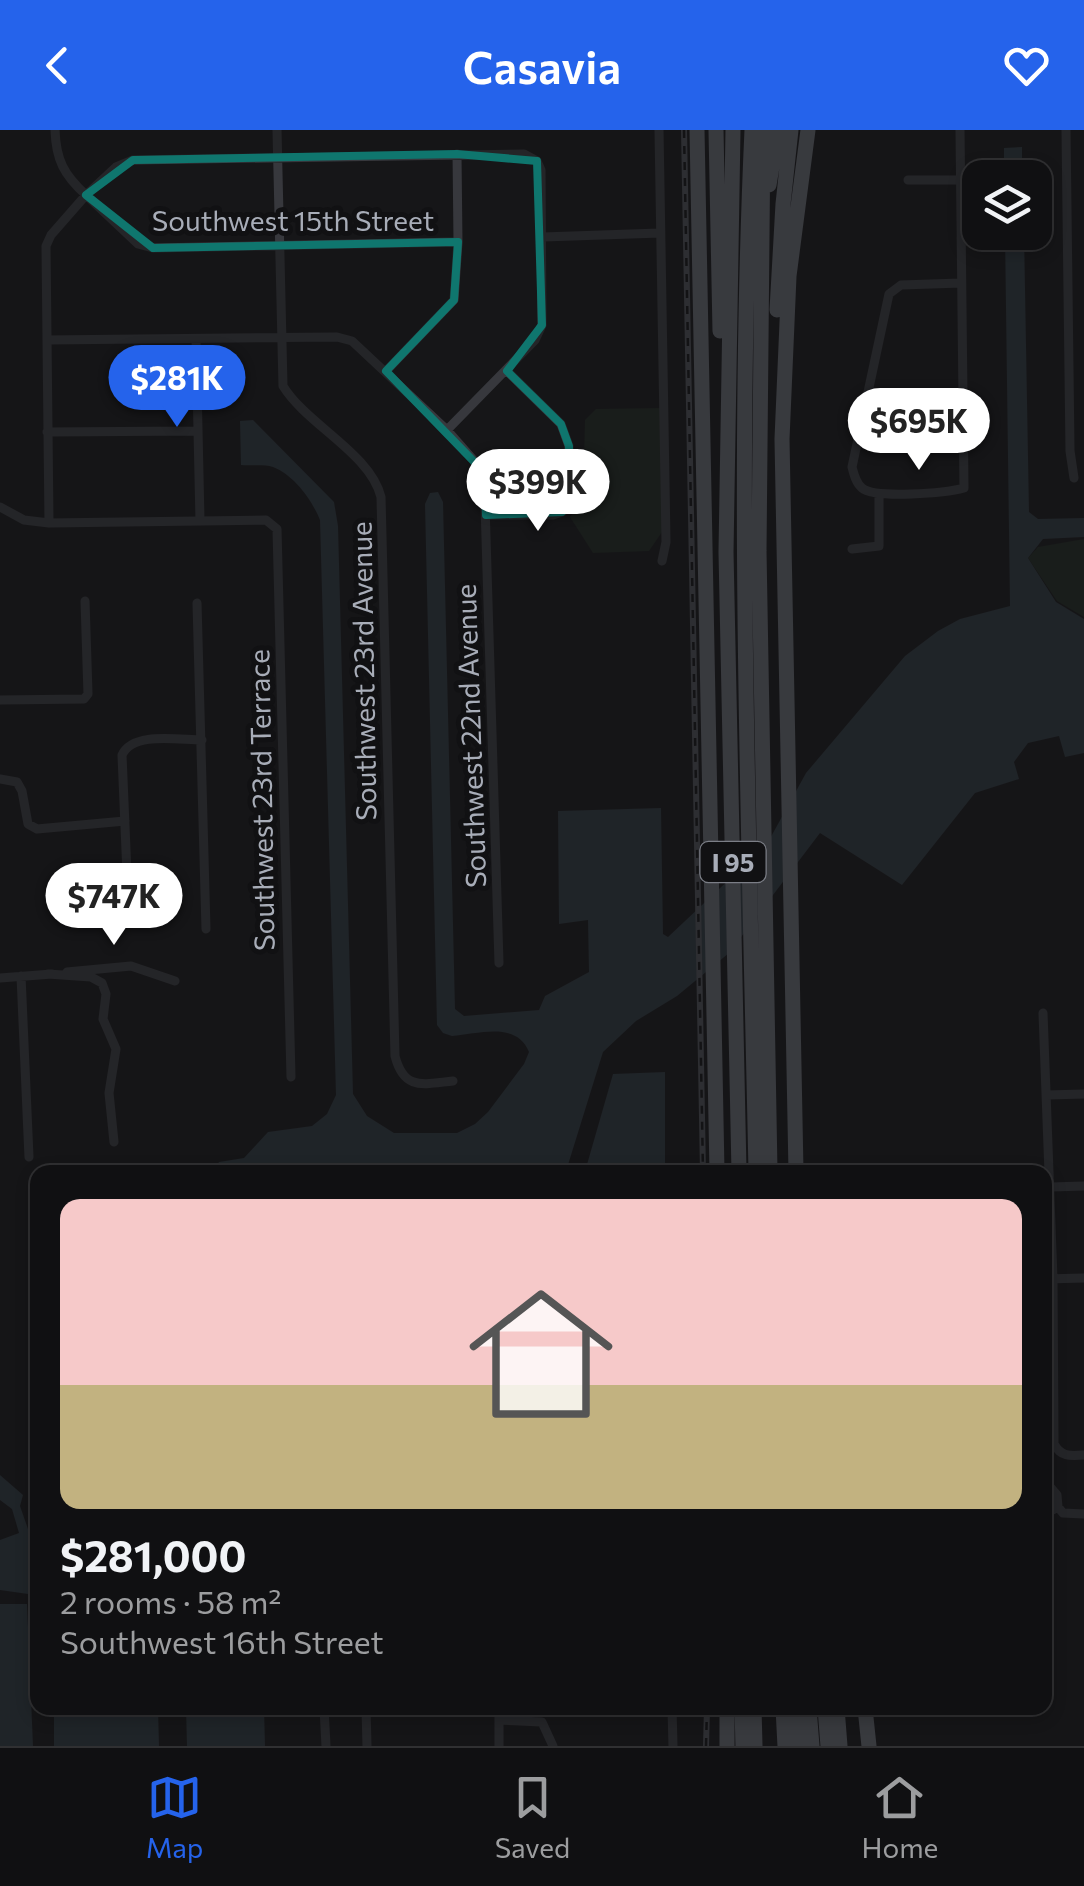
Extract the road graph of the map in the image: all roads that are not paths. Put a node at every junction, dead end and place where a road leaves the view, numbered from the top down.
1 (55, 130) edge
2 (277, 130) edge
3 (659, 130) edge
4 (701, 130) edge
5 (716, 130) edge
6 (736, 130) edge
7 (752, 130) edge
8 (763, 130) edge
9 (778, 130) edge
10 (792, 130) edge
11 (808, 130) edge
12 (960, 130) edge
13 (1066, 130) edge
14 (457, 154) junction
15 (277, 158) junction
16 (908, 180) dead end
17 (960, 180) junction
18 (86, 195) junction
19 (760, 228) junction
20 (660, 232) junction
21 (543, 238) junction
22 (458, 242) junction
23 (278, 247) junction
24 (961, 283) junction
25 (281, 338) junction
26 (196, 339) junction
27 (47, 340) junction
28 (386, 370) junction
29 (507, 371) junction
30 (727, 384) junction
31 (196, 430) junction
32 (447, 430) junction
33 (47, 432) junction
34 (782, 439) junction
35 (1074, 478) dead end
36 (879, 494) junction
37 (0, 507) edge
38 (486, 514) junction
39 (200, 521) junction
40 (49, 523) junction
41 (852, 548) dead end
42 (731, 552) junction
43 (662, 561) dead end
44 (85, 601) dead end
45 (196, 604) dead end
46 (0, 700) edge
47 (202, 740) junction
48 (0, 779) edge
49 (124, 821) junction
50 (127, 874) dead end
51 (206, 929) dead end
52 (499, 964) dead end
53 (48, 974) junction
54 (21, 976) junction
55 (0, 978) edge
56 (174, 981) dead end
57 (1043, 1012) dead end
58 (291, 1077) dead end
59 (453, 1082) dead end
60 (1084, 1094) edge
61 (1046, 1095) junction
62 (114, 1142) dead end
63 (28, 1157) dead end
64 (718, 1165) edge
65 (742, 1165) edge
66 (756, 1165) edge
67 (772, 1165) edge
68 (796, 1165) edge
69 (1050, 1165) edge
70 (1084, 1186) edge
71 (1052, 1187) edge
72 (1084, 1278) edge
73 (1052, 1279) edge
74 (1052, 1391) edge
75 (1084, 1455) edge
76 (1052, 1490) edge
77 (1058, 1507) junction
78 (1052, 1510) edge
79 (1084, 1514) edge
80 (324, 1715) edge
81 (366, 1715) edge
82 (501, 1715) edge
83 (672, 1715) edge
84 (727, 1715) edge
85 (744, 1715) edge
86 (753, 1715) edge
87 (780, 1715) edge
88 (781, 1715) edge
89 (795, 1715) edge
90 (810, 1715) edge
91 (830, 1715) edge
92 (831, 1715) edge
93 (856, 1715) edge
94 (866, 1715) edge
95 (503, 1720) junction
96 (751, 1743) edge
97 (326, 1746) edge
98 (367, 1746) edge
99 (499, 1746) edge
100 (553, 1746) edge
101 (672, 1746) edge
102 (728, 1746) edge
103 (778, 1746) edge
104 (786, 1746) edge
105 (797, 1746) edge
106 (812, 1746) edge
107 (828, 1746) edge
108 (840, 1746) edge
109 (859, 1746) edge
110 (869, 1746) edge

1 - 18 street, Southwest 15th Street
2 - 15 street, Southwest 23rd Avenue
3 - 20 street
4 - 64 highway
5 - 30 highway
6 - 30 highway, I 95
6 - 42 highway
7 - 66 highway
8 - 19 highway, I 95
9 - 19 highway
10 - 34 highway
11 - 34 highway
12 - 17 street
13 - 35 street
14 - 15 street
14 - 21 street
14 - 22 street
15 - 18 street
15 - 23 street, Southwest 23rd Avenue
16 - 17 street
17 - 24 street
18 - 23 street, Southwest 15th Street
18 - 27 street
19 - 67 highway, I 95
20 - 21 street
20 - 43 street
21 - 29 street
22 - 23 street, Southwest 15th Street
22 - 28 street
23 - 25 street, Southwest 23rd Avenue
24 - 36 street
24 - 36 street
25 - 26 street, Southwest 22nd Avenue
25 - 28 street, Southwest 22nd Avenue
25 - 59 street, Southwest 23rd Avenue
26 - 27 street, Southwest 22nd Avenue
26 - 31 street
27 - 33 street
28 - 32 street, Southwest 22nd Avenue
29 - 32 street
29 - 38 street
30 - 42 highway, I 95
31 - 33 street
31 - 39 street
32 - 38 street, Southwest 22nd Avenue
33 - 40 street
34 - 68 highway
36 - 41 street
37 - 40 street
38 - 52 street, Southwest 22nd Avenue
39 - 40 street
39 - 58 street, Southwest 23rd Terrace
42 - 65 highway, I 95
44 - 46 street
45 - 47 street
47 - 49 street
47 - 51 street
48 - 49 street
49 - 50 street
53 - 54 street
53 - 56 street
53 - 62 street
54 - 55 street
54 - 63 street
57 - 61 street
60 - 61 street
61 - 69 street
70 - 71 street
72 - 73 street
74 - 75 street
76 - 77 street
77 - 78 street
77 - 79 street
80 - 97 street
81 - 98 street
82 - 95 street
83 - 101 street
84 - 102 highway
85 - 96 highway
86 - 96 highway
87 - 103 highway
88 - 104 highway
89 - 105 highway
90 - 106 highway
91 - 107 highway
92 - 108 highway
93 - 109 highway
94 - 110 highway
95 - 99 street
95 - 100 street

